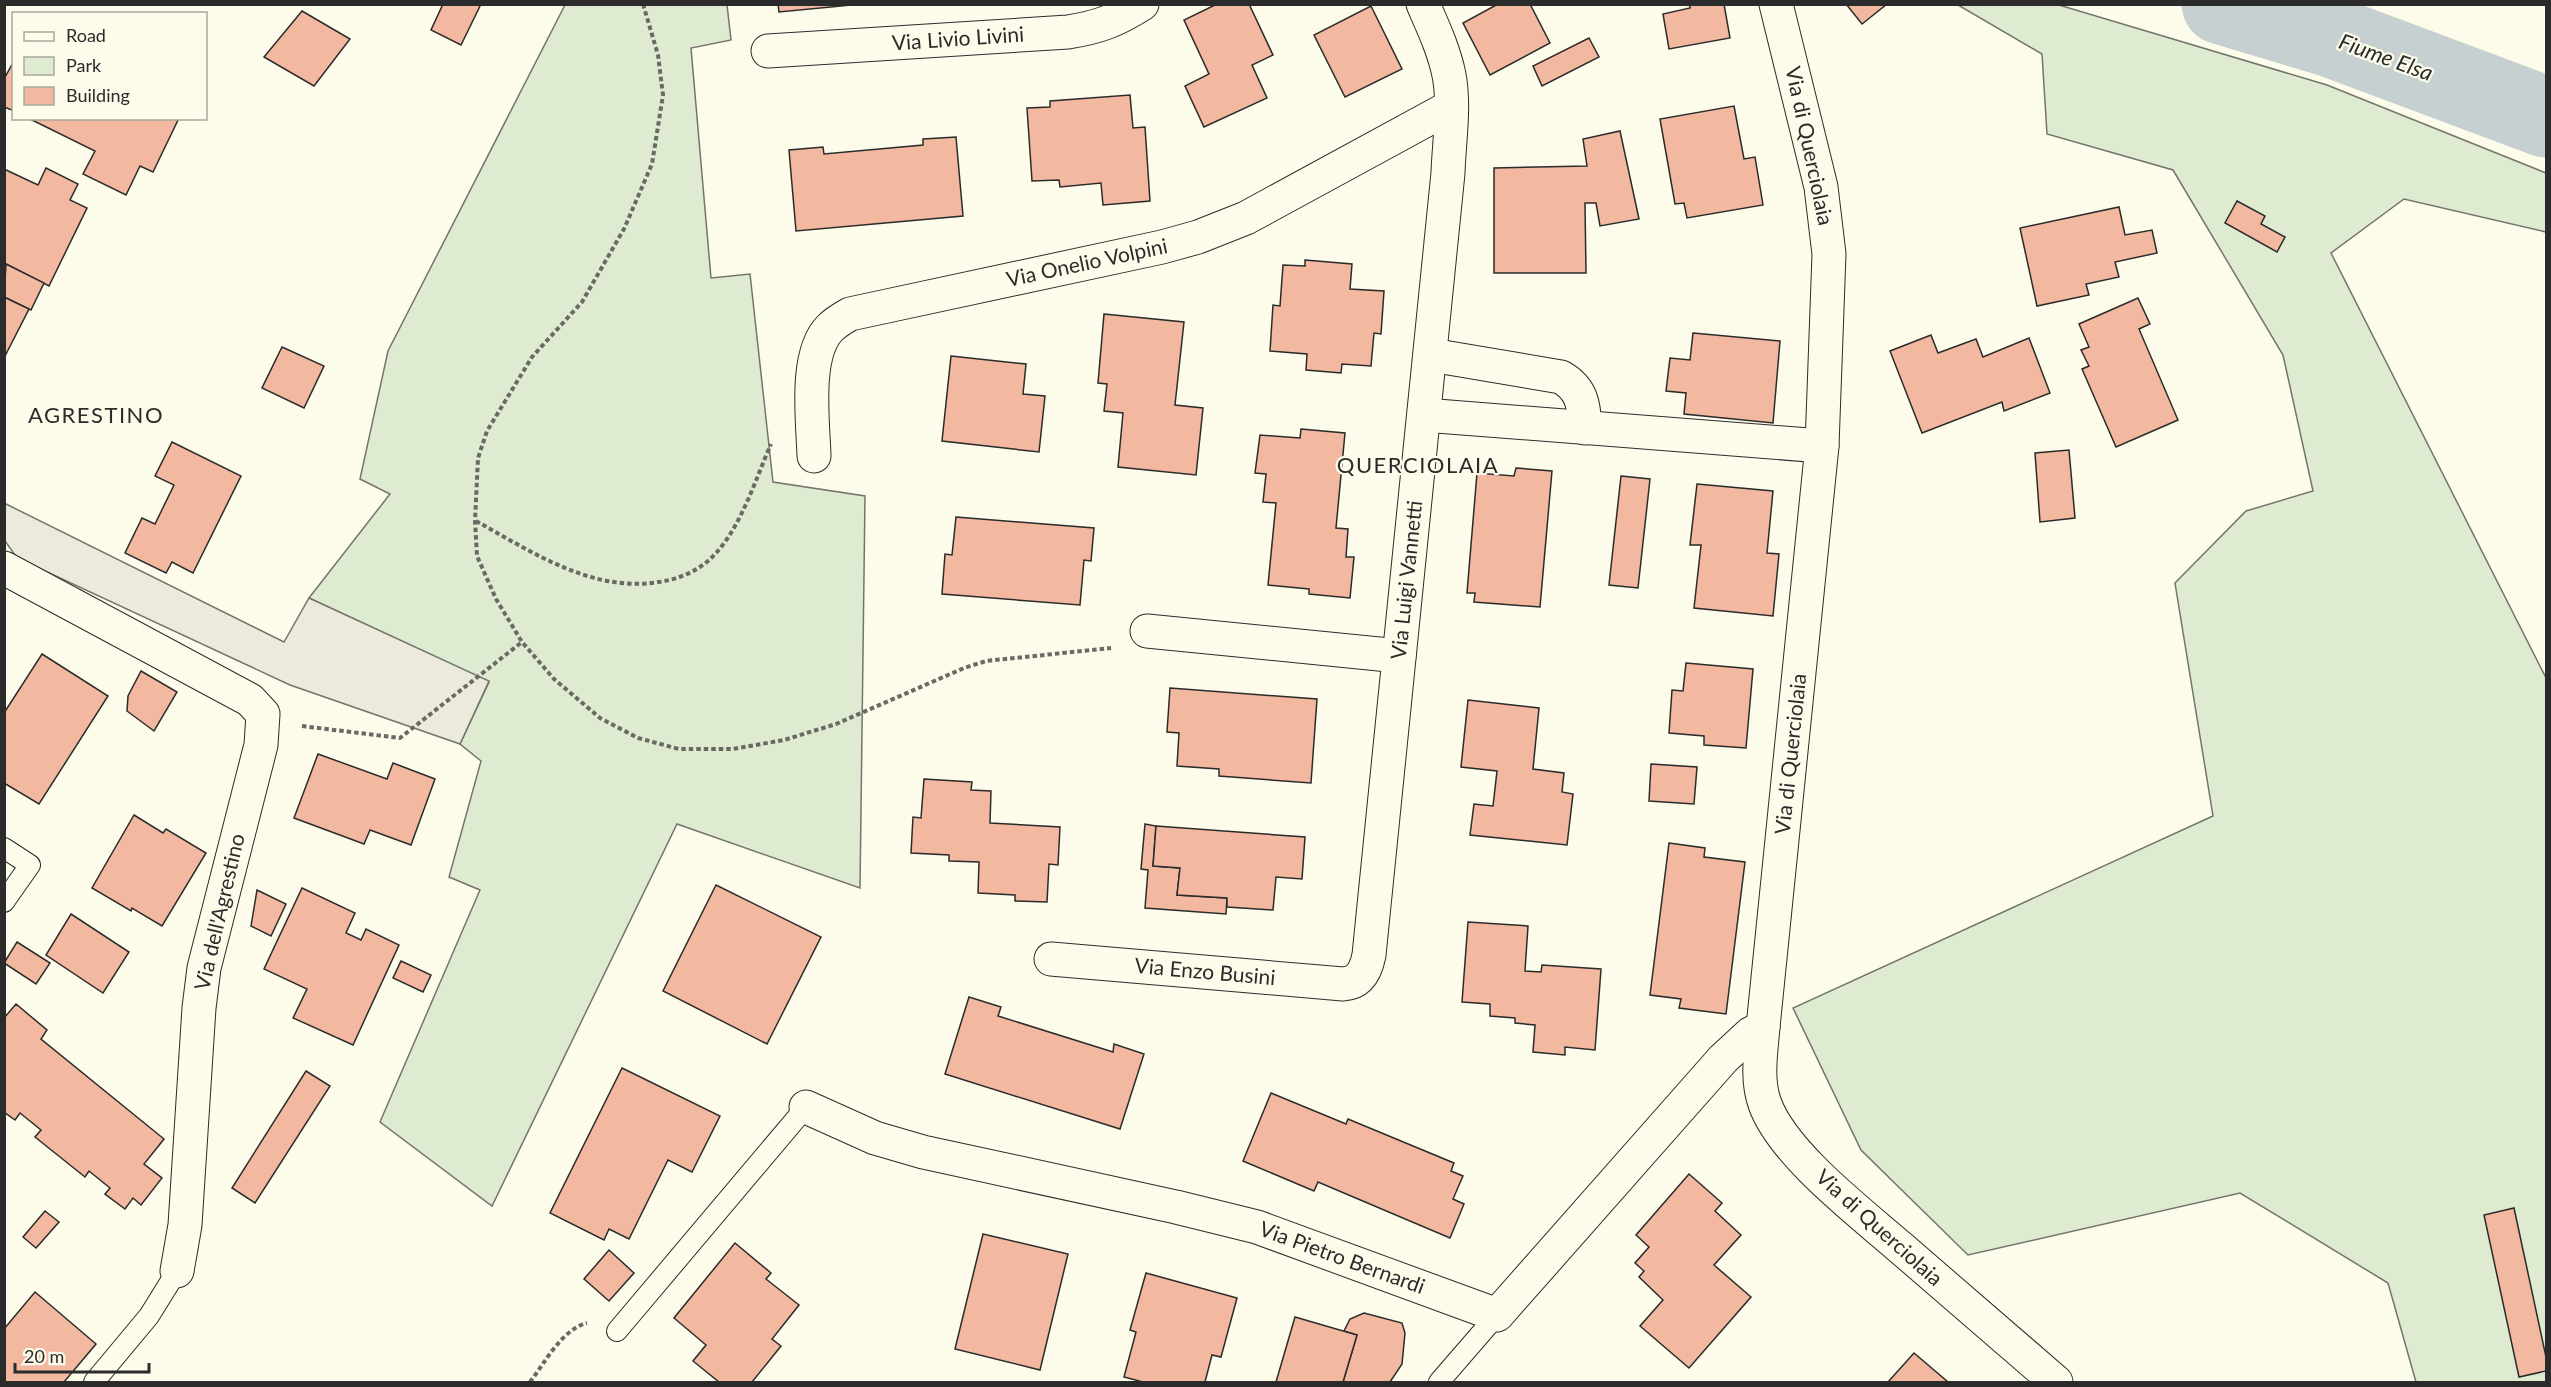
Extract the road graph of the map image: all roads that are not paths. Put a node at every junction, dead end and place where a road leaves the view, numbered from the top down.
1 (1142, 4) edge
2 (1423, 4) edge
3 (1776, 4) edge
4 (768, 51) dead end
5 (1450, 107) junction
6 (1431, 355) junction
7 (1425, 416) junction
8 (1585, 428) junction
9 (1822, 446) junction
10 (814, 456) dead end
11 (4, 568) edge
12 (1146, 631) road end
13 (1399, 656) junction
14 (4, 848) edge
15 (4, 902) edge
16 (1051, 959) dead end
17 (1359, 978) joint
18 (1763, 1027) junction
19 (806, 1107) joint
20 (177, 1271) joint
21 (1497, 1315) junction
22 (617, 1331) road end
23 (94, 1383) edge
24 (1439, 1383) edge
25 (2056, 1383) edge

1 - 4 street, Via Livio Livini
2 - 5 street, Via Luigi Vannetti
3 - 9 street, Via di Querciolaia
5 - 6 street, Via Luigi Vannetti
5 - 10 street, Via Onelio Volpini
6 - 7 street, Via Luigi Vannetti
6 - 8 street
7 - 8 street
7 - 13 street, Via Luigi Vannetti
8 - 9 street
9 - 18 street, Via di Querciolaia
11 - 20 street, Via dell'Agrestino
12 - 13 street
13 - 17 street, Via Luigi Vannetti
14 - 15 lane
16 - 17 street, Via Enzo Busini
18 - 21 street
18 - 25 street, Via di Querciolaia
19 - 21 street, Via Pietro Bernardi
19 - 22 lane
20 - 23 lane, Via dell'Agrestino
21 - 24 lane

